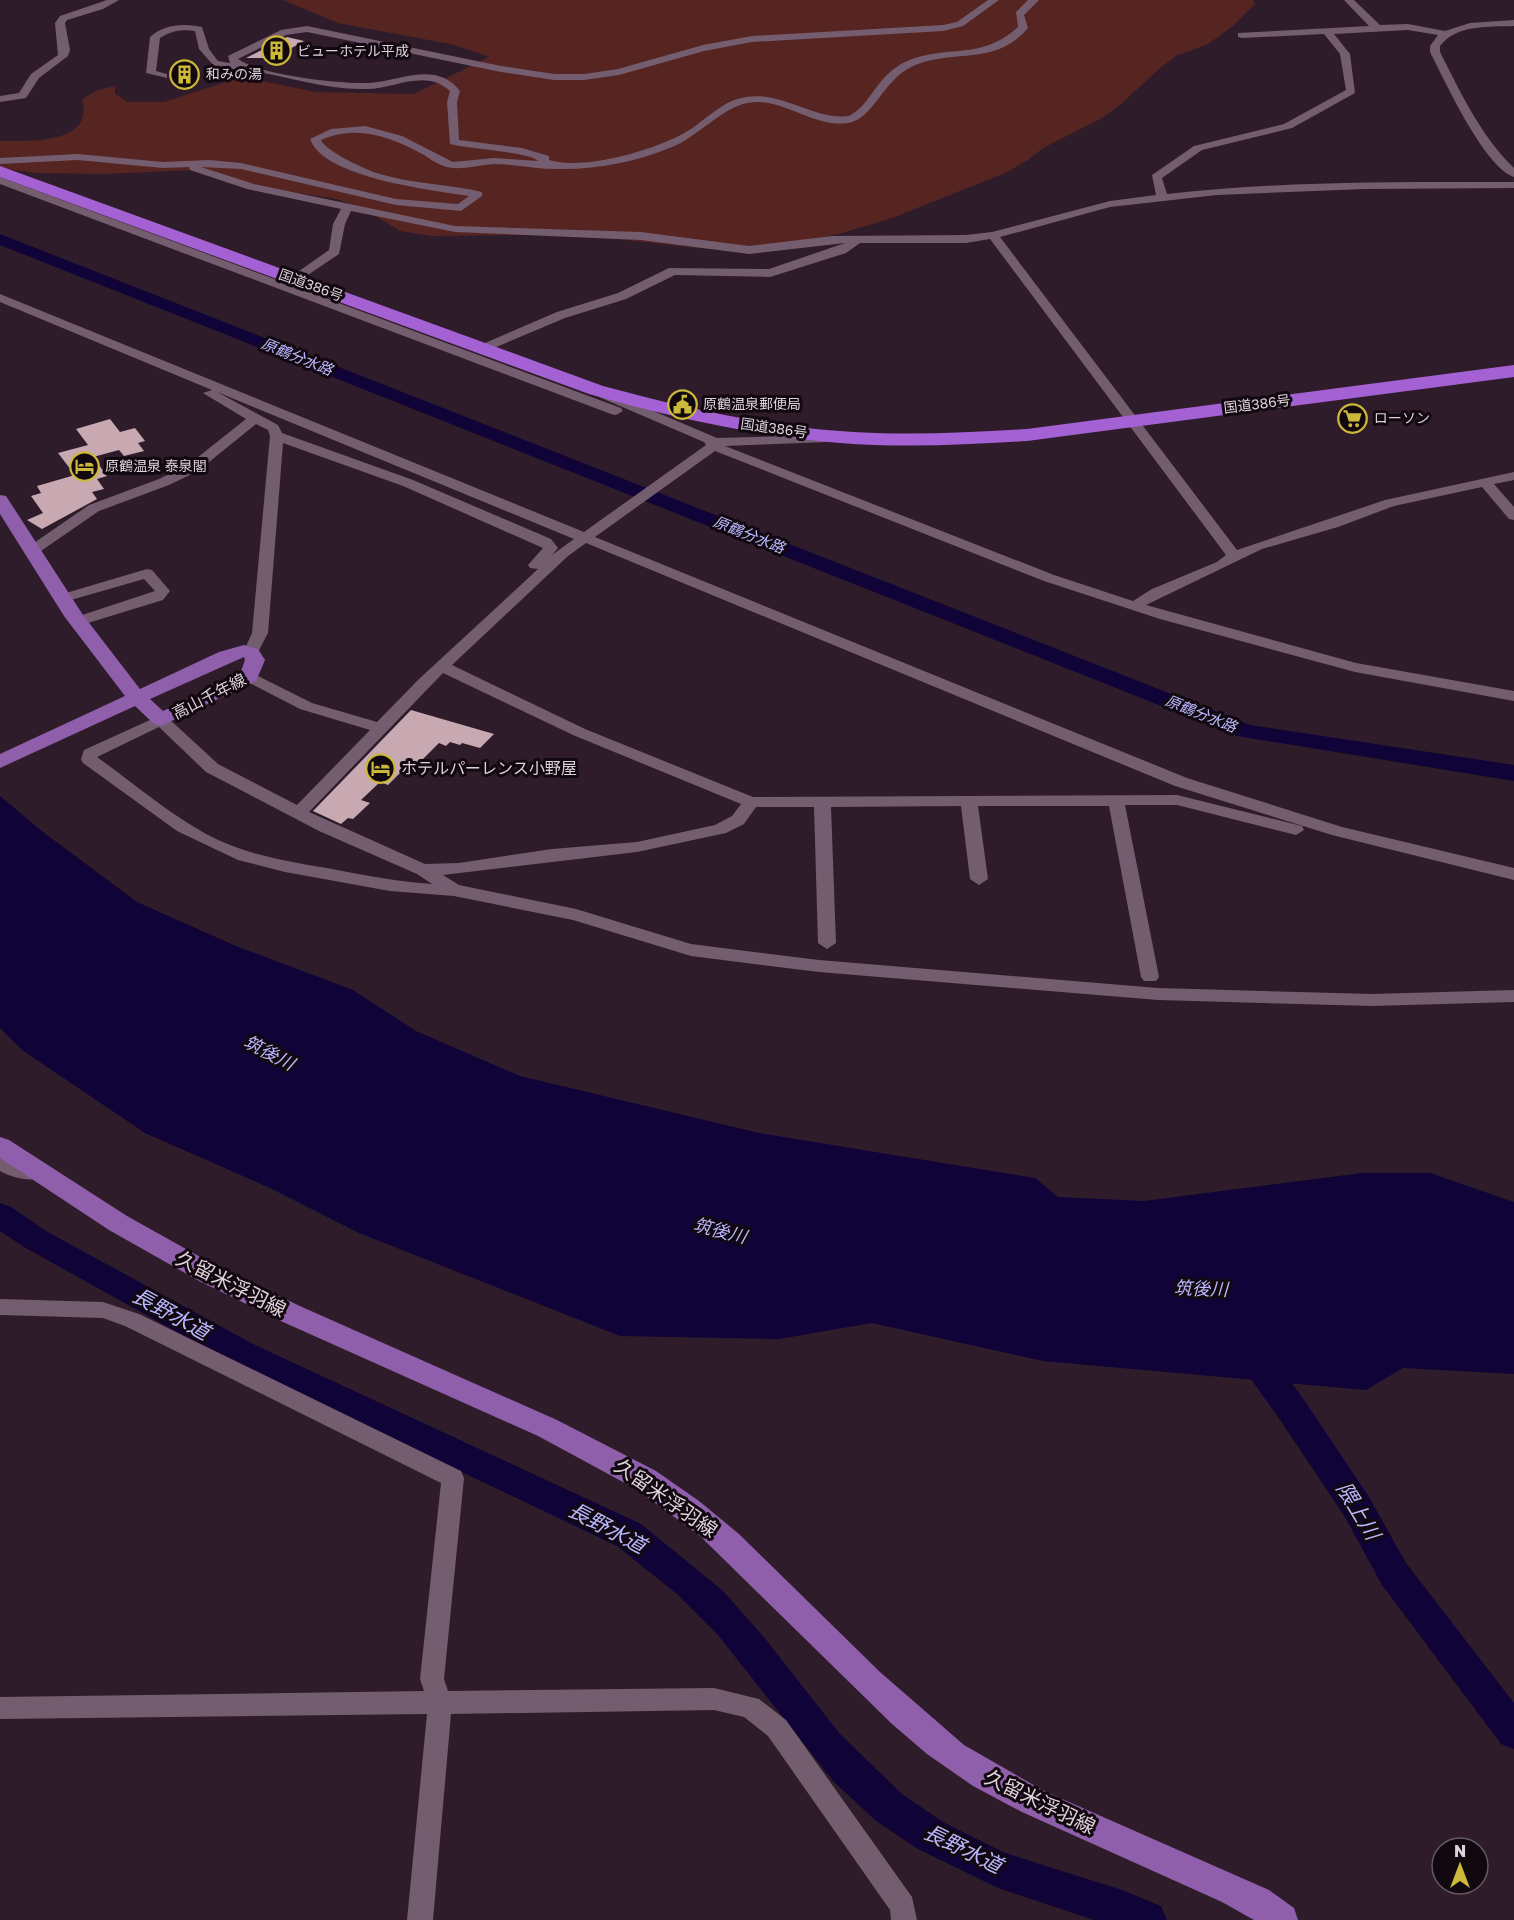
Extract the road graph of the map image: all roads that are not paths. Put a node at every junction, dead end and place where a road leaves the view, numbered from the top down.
1 (114, 0) edge
2 (994, 0) edge
3 (1035, 0) edge
4 (1349, 0) edge
5 (1514, 23) edge
6 (1377, 28) junction
7 (1327, 31) junction
8 (1242, 34) dead end
9 (1446, 34) junction
10 (254, 68) junction
11 (163, 76) dead end
12 (0, 99) edge
13 (0, 161) edge
14 (184, 164) junction
15 (556, 166) junction
16 (0, 171) edge
17 (1514, 174) edge
18 (0, 180) edge
19 (1514, 185) edge
20 (1162, 198) junction
21 (347, 208) junction
22 (993, 235) junction
23 (858, 240) junction
24 (296, 279) junction
25 (0, 298) edge
26 (482, 349) junction
27 (180, 371) junction
28 (1514, 371) edge
29 (596, 390) junction
30 (258, 420) junction
31 (1132, 422) junction
32 (277, 436) junction
33 (841, 436) junction
34 (298, 444) junction
35 (712, 447) junction
36 (274, 454) junction
37 (411, 465) junction
38 (1514, 476) edge
39 (1485, 482) junction
40 (0, 500) edge
41 (1514, 516) edge
42 (588, 535) junction
43 (33, 550) junction
44 (1234, 556) junction
45 (64, 598) junction
46 (1136, 605) junction
47 (78, 621) junction
48 (486, 626) junction
49 (251, 653) junction
50 (443, 667) junction
51 (249, 677) junction
52 (1514, 696) edge
53 (161, 720) junction
54 (380, 728) junction
55 (0, 762) edge
56 (969, 801) junction
57 (1116, 801) junction
58 (751, 802) junction
59 (822, 802) junction
60 (299, 813) junction
61 (1388, 844) junction
62 (423, 870) junction
63 (1514, 874) edge
64 (979, 879) dead end
65 (454, 890) junction
66 (827, 943) dead end
67 (1150, 977) dead end
68 (1514, 996) edge
69 (0, 1146) edge
70 (0, 1162) edge
71 (38, 1173) junction
72 (0, 1307) edge
73 (440, 1703) junction
74 (0, 1708) edge
75 (420, 1920) edge
76 (903, 1920) edge
77 (1282, 1920) edge

1 - 12 street
2 - 10 street
3 - 15 street
4 - 6 street
5 - 9 street
6 - 7 street
6 - 9 street
7 - 8 street
7 - 20 street
9 - 17 street
10 - 11 street
10 - 15 street
13 - 14 street
14 - 15 street
14 - 21 street
16 - 24 highway, 国道386号
18 - 35 street
19 - 20 street
20 - 22 street
21 - 23 street
21 - 24 street
22 - 23 street
22 - 31 street
23 - 26 street
24 - 26 highway, 国道386号
25 - 27 street
26 - 29 highway, 国道386号
27 - 30 street
27 - 37 street
28 - 31 highway, 国道386号
29 - 33 highway, 国道386号
29 - 35 street
30 - 32 street
30 - 43 street
31 - 33 highway, 国道386号
31 - 44 street
32 - 34 street
32 - 36 street
33 - 35 street
34 - 36 street
34 - 37 street
34 - 48 street
35 - 42 street
35 - 46 street
36 - 49 street
37 - 42 street
38 - 39 street
39 - 41 street
39 - 44 street
40 - 43 main road, 高山千年線
42 - 48 street
42 - 61 street
43 - 45 main road, 高山千年線
44 - 46 street
45 - 47 main road, 高山千年線
45 - 47 street
46 - 52 street
47 - 53 main road, 高山千年線
48 - 50 street
49 - 51 main road, 高山千年線
49 - 55 main road, 高山千年線
50 - 54 street
50 - 58 street
51 - 53 main road, 高山千年線
51 - 54 street
53 - 60 street
53 - 65 street
54 - 60 street
56 - 57 street
56 - 59 street
56 - 64 street
57 - 61 street
57 - 67 street
58 - 59 street
58 - 62 street
59 - 66 street
60 - 62 street
61 - 63 street
62 - 65 street
65 - 68 street
69 - 71 main road, 久留米浮羽線
70 - 71 street
71 - 77 main road, 久留米浮羽線
72 - 73 street
73 - 74 street
73 - 75 street
73 - 76 street

